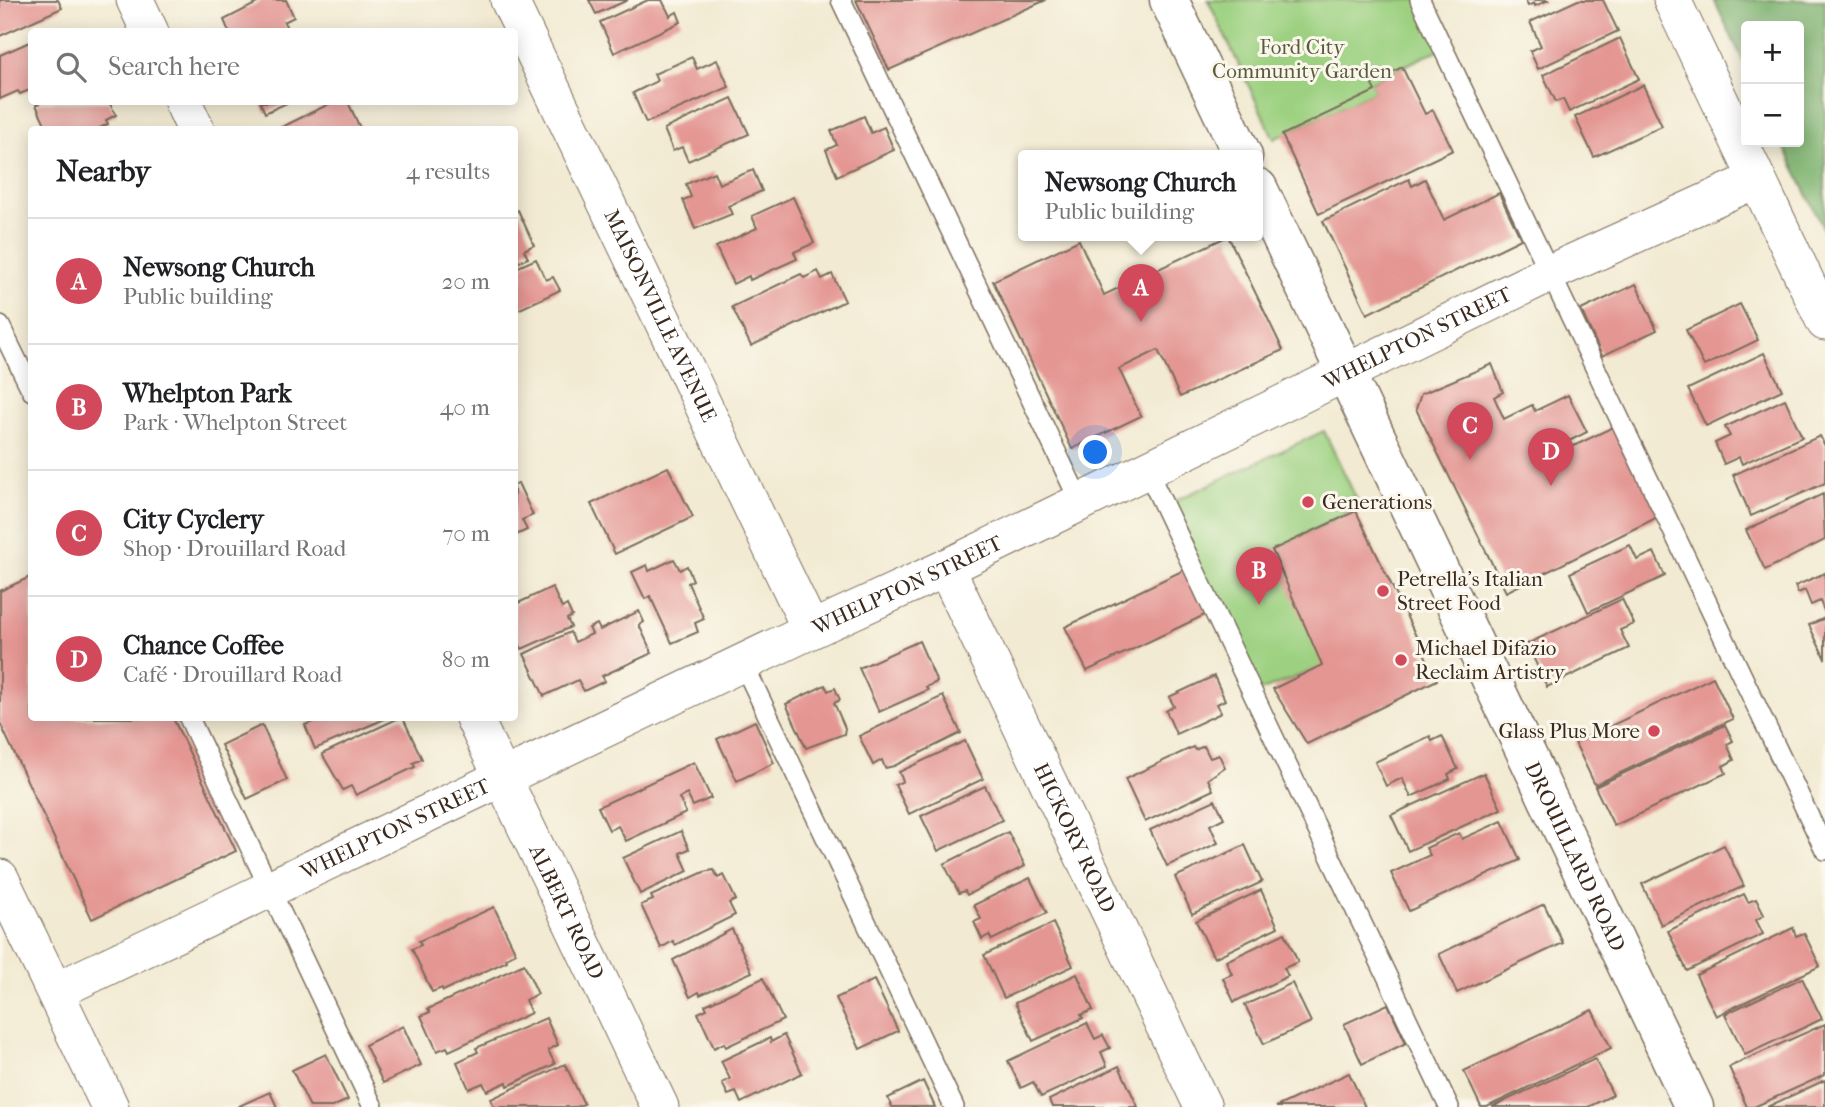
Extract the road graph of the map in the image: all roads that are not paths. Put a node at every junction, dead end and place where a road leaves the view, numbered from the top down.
1 (135, 0) edge
2 (509, 0) edge
3 (841, 0) edge
4 (1169, 0) edge
5 (1420, 0) edge
6 (1672, 0) edge
7 (148, 28) edge
8 (184, 105) edge
9 (195, 126) edge
10 (1240, 150) edge
11 (1757, 179) junction
12 (1263, 198) edge
13 (1550, 273) junction
14 (1825, 322) edge
15 (0, 326) edge
16 (1346, 372) junction
17 (28, 383) edge
18 (1147, 470) junction
19 (1080, 502) junction
20 (946, 568) junction
21 (811, 630) junction
22 (743, 663) junction
23 (190, 721) edge
24 (475, 721) edge
25 (503, 779) junction
26 (1825, 850) edge
27 (0, 878) edge
28 (271, 889) junction
29 (56, 991) junction
30 (110, 1107) edge
31 (373, 1107) edge
32 (660, 1107) edge
33 (954, 1107) edge
34 (1203, 1107) edge
35 (1449, 1107) edge
36 (1694, 1107) edge

1 - 7 street
2 - 21 street, MAISONVILLE AVENUE
3 - 19 lane
4 - 10 street
5 - 13 lane
6 - 11 street
8 - 9 street
11 - 13 street, WHELPTON STREET
11 - 14 street
12 - 16 street, DROUILLARD ROAD
13 - 16 street, WHELPTON STREET
13 - 26 lane
15 - 17 lane
16 - 18 street, WHELPTON STREET
16 - 36 street, DROUILLARD ROAD
18 - 19 street, WHELPTON STREET
18 - 35 lane
19 - 20 street, WHELPTON STREET
20 - 21 street, WHELPTON STREET
20 - 34 street, HICKORY ROAD
21 - 22 street, WHELPTON STREET
22 - 25 street, WHELPTON STREET
22 - 33 lane
23 - 28 lane
24 - 25 street, ALBERT ROAD
25 - 28 street, WHELPTON STREET
25 - 32 street, ALBERT ROAD
27 - 29 street
28 - 29 street, WHELPTON STREET
28 - 31 lane
29 - 30 street

